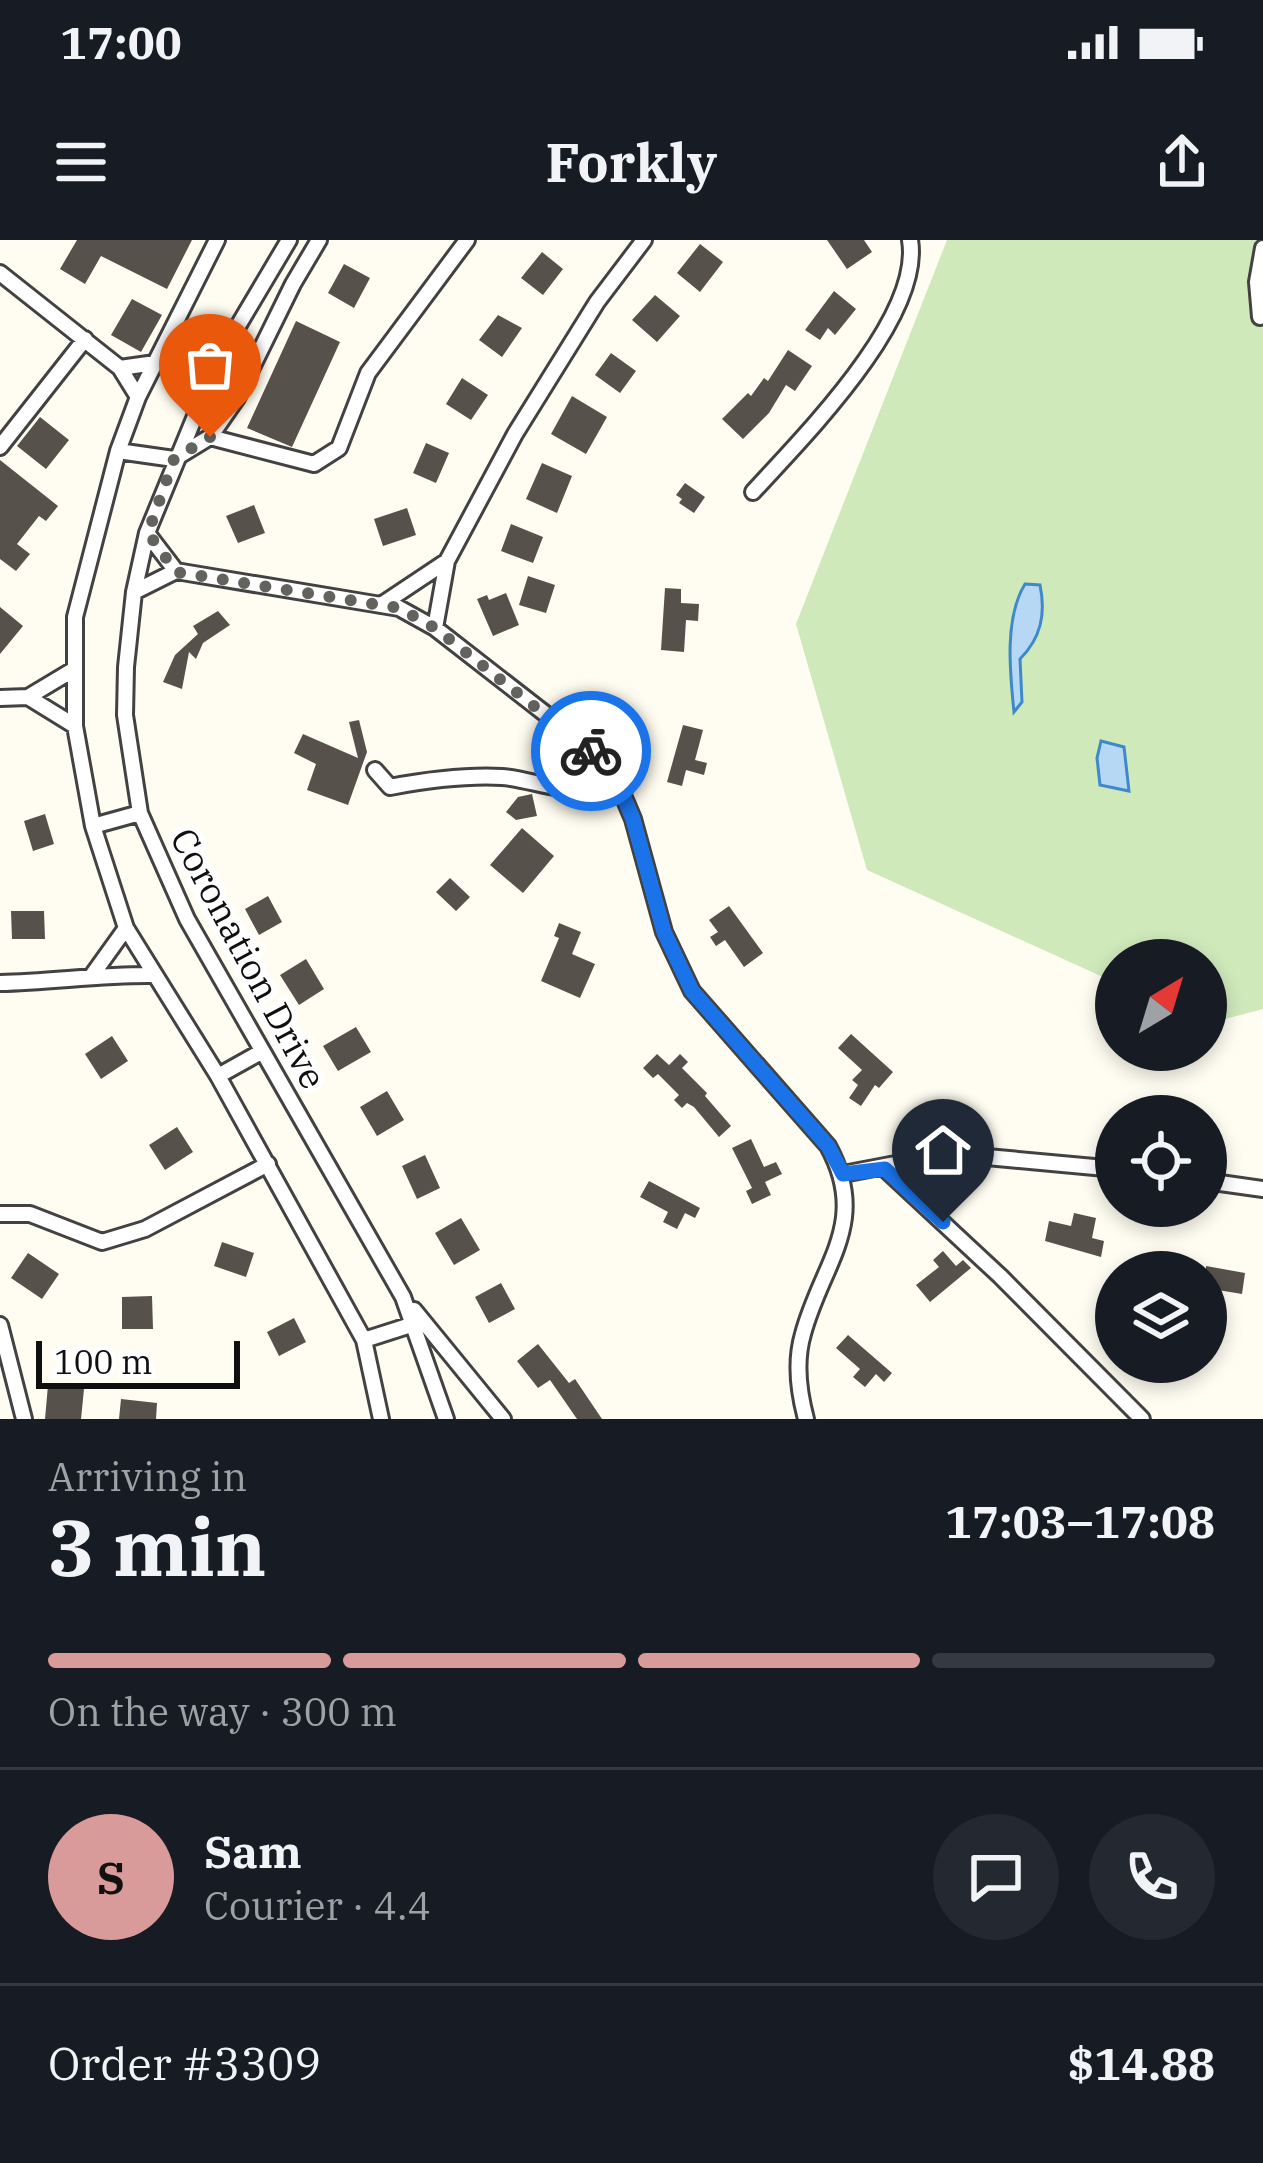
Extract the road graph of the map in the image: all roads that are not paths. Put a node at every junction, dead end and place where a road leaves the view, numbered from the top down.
1 (217, 240) edge
2 (289, 240) edge
3 (320, 240) edge
4 (467, 240) edge
5 (644, 240) edge
6 (910, 240) edge
7 (1263, 248) edge
8 (0, 273) edge
9 (1260, 317) dead end
10 (85, 339) junction
11 (155, 363) junction
12 (120, 368) junction
13 (138, 398) junction
14 (210, 437) junction
15 (0, 447) edge
16 (118, 451) junction
17 (174, 459) junction
18 (753, 492) dead end
19 (148, 533) junction
20 (447, 561) junction
21 (176, 572) junction
22 (134, 592) junction
23 (381, 605) junction
24 (435, 628) junction
25 (73, 670) junction
26 (28, 697) junction
27 (0, 698) edge
28 (75, 726) junction
29 (606, 768) junction
30 (375, 770) dead end
31 (140, 813) junction
32 (93, 826) junction
33 (126, 928) junction
34 (93, 974) junction
35 (155, 974) junction
36 (0, 983) edge
37 (261, 1052) junction
38 (218, 1076) junction
39 (268, 1164) junction
40 (1095, 1167) edge
41 (885, 1169) junction
42 (843, 1174) junction
43 (1227, 1184) edge
44 (1263, 1189) edge
45 (0, 1214) edge
46 (403, 1297) junction
47 (414, 1324) junction
48 (0, 1325) edge
49 (364, 1340) junction
50 (24, 1419) edge
51 (382, 1419) edge
52 (446, 1419) edge
53 (503, 1419) edge
54 (806, 1419) edge
55 (1142, 1419) edge

1 - 11 street
2 - 17 street, Coronation Drive
3 - 14 street
4 - 14 street
5 - 20 street
6 - 18 street
7 - 9 street
8 - 10 street
10 - 12 street
10 - 15 street
11 - 12 street
11 - 13 street
12 - 13 street
13 - 16 street
14 - 17 street
16 - 17 street
16 - 25 street
17 - 19 street, Coronation Drive
19 - 21 street
19 - 22 street, Coronation Drive
20 - 23 street
20 - 24 street
21 - 22 street
21 - 23 street
22 - 31 street, Coronation Drive
23 - 24 street
24 - 29 street
25 - 26 street
25 - 28 street
26 - 27 street
26 - 28 street
28 - 32 street
29 - 30 street
29 - 42 street
31 - 32 street
31 - 37 street, Coronation Drive
32 - 33 street
33 - 34 street
33 - 35 street
34 - 35 street
34 - 36 street
35 - 38 street
37 - 38 street
37 - 46 street, Coronation Drive
38 - 39 street
39 - 45 street
39 - 49 street
40 - 41 street
41 - 42 street
41 - 55 street
42 - 54 street
43 - 44 street
46 - 47 street, Coronation Drive
46 - 53 street
47 - 49 street
47 - 52 street, Coronation Drive
48 - 50 street
49 - 51 street

